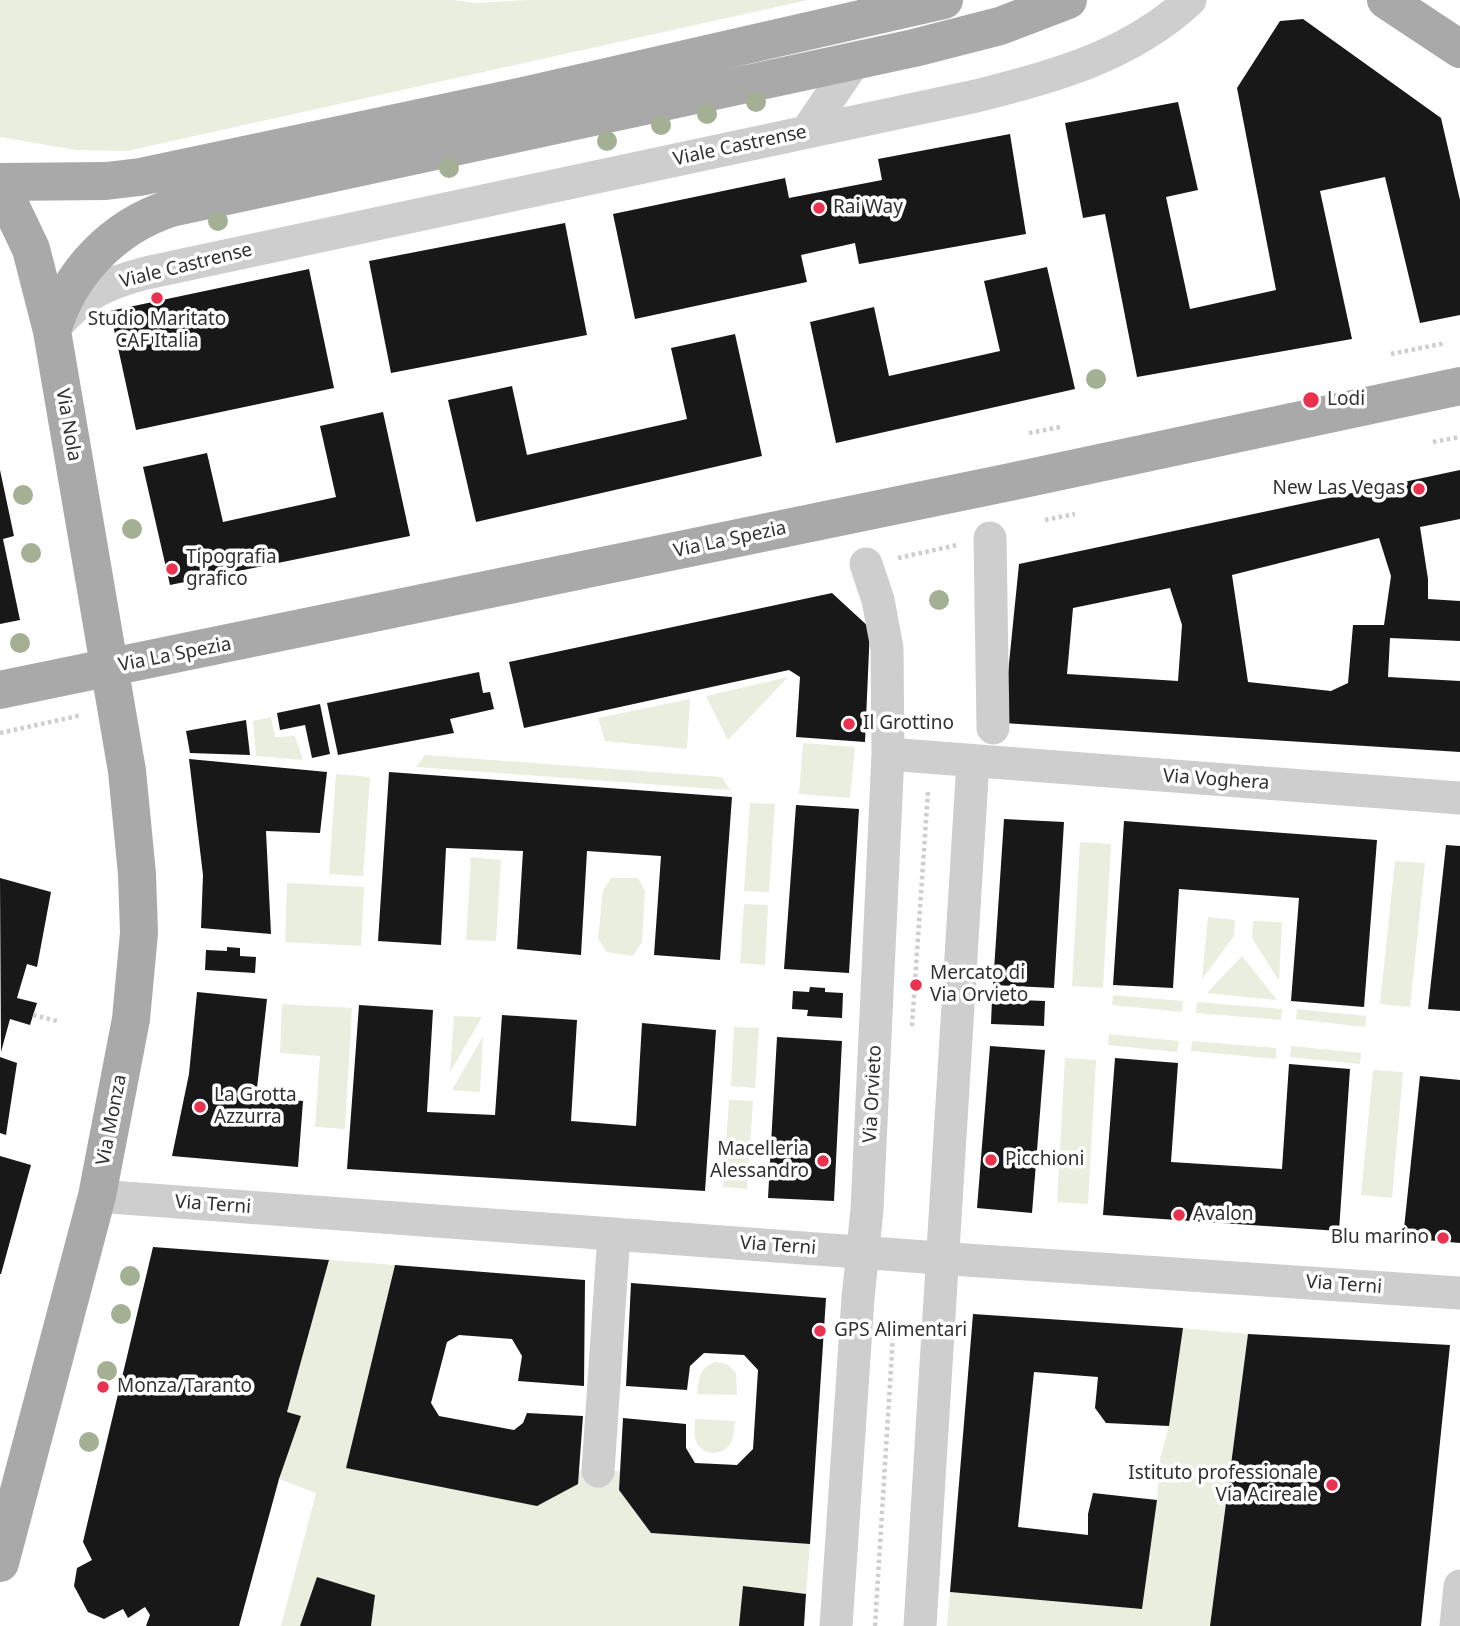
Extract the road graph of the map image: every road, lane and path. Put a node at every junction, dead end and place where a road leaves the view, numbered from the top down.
1 (944, 0) edge
2 (1068, 0) edge
3 (1190, 0) edge
4 (1386, 0) edge
5 (1460, 49) edge
6 (854, 62) junction
7 (807, 131) junction
8 (0, 182) edge
9 (0, 191) edge
10 (52, 331) junction
11 (1446, 343) dead end
12 (1391, 354) dead end
13 (1460, 386) edge
14 (1060, 427) dead end
15 (1029, 433) dead end
16 (1460, 437) edge
17 (1433, 442) dead end
18 (1075, 514) dead end
19 (1045, 520) dead end
20 (990, 538) joint
21 (866, 564) joint
22 (110, 668) junction
23 (0, 690) edge
24 (117, 707) junction
25 (993, 728) dead end
26 (0, 733) edge
27 (888, 754) junction
28 (973, 761) junction
29 (929, 779) dead end
30 (1460, 798) edge
31 (33, 1015) dead end
32 (57, 1021) dead end
33 (911, 1039) dead end
34 (97, 1196) junction
35 (614, 1234) junction
36 (863, 1252) junction
37 (941, 1258) junction
38 (1460, 1293) edge
39 (894, 1319) dead end
40 (598, 1471) dead end
41 (0, 1563) edge
42 (1460, 1586) edge
43 (836, 1626) edge
44 (875, 1626) edge
45 (920, 1626) edge
46 (1456, 1626) edge

1 - 8 main road
2 - 6 main road, Viale Castrense
3 - 7 street, Viale Castrense
4 - 5 main road
6 - 7 street
6 - 10 main road, Viale Castrense
7 - 10 street, Viale Castrense
9 - 10 main road, Via Nola
10 - 22 main road, Via Nola
11 - 12 path
13 - 22 main road, Via La Spezia
14 - 15 path
16 - 17 path
18 - 19 path
20 - 21 path
20 - 25 street
21 - 27 street, Via Orvieto
22 - 23 main road, Via La Spezia
22 - 24 main road, Via Monza
24 - 26 path
24 - 34 main road, Via Monza
27 - 28 street, Via Voghera
27 - 36 street, Via Orvieto
28 - 30 street, Via Voghera
28 - 37 street
29 - 33 path
31 - 32 path
34 - 35 street, Via Terni
34 - 41 main road, Via Monza
35 - 36 street, Via Terni
35 - 40 street
36 - 37 street, Via Terni
36 - 43 street, Via Orvieto
37 - 38 street, Via Terni
37 - 45 street
39 - 44 path
42 - 46 street

